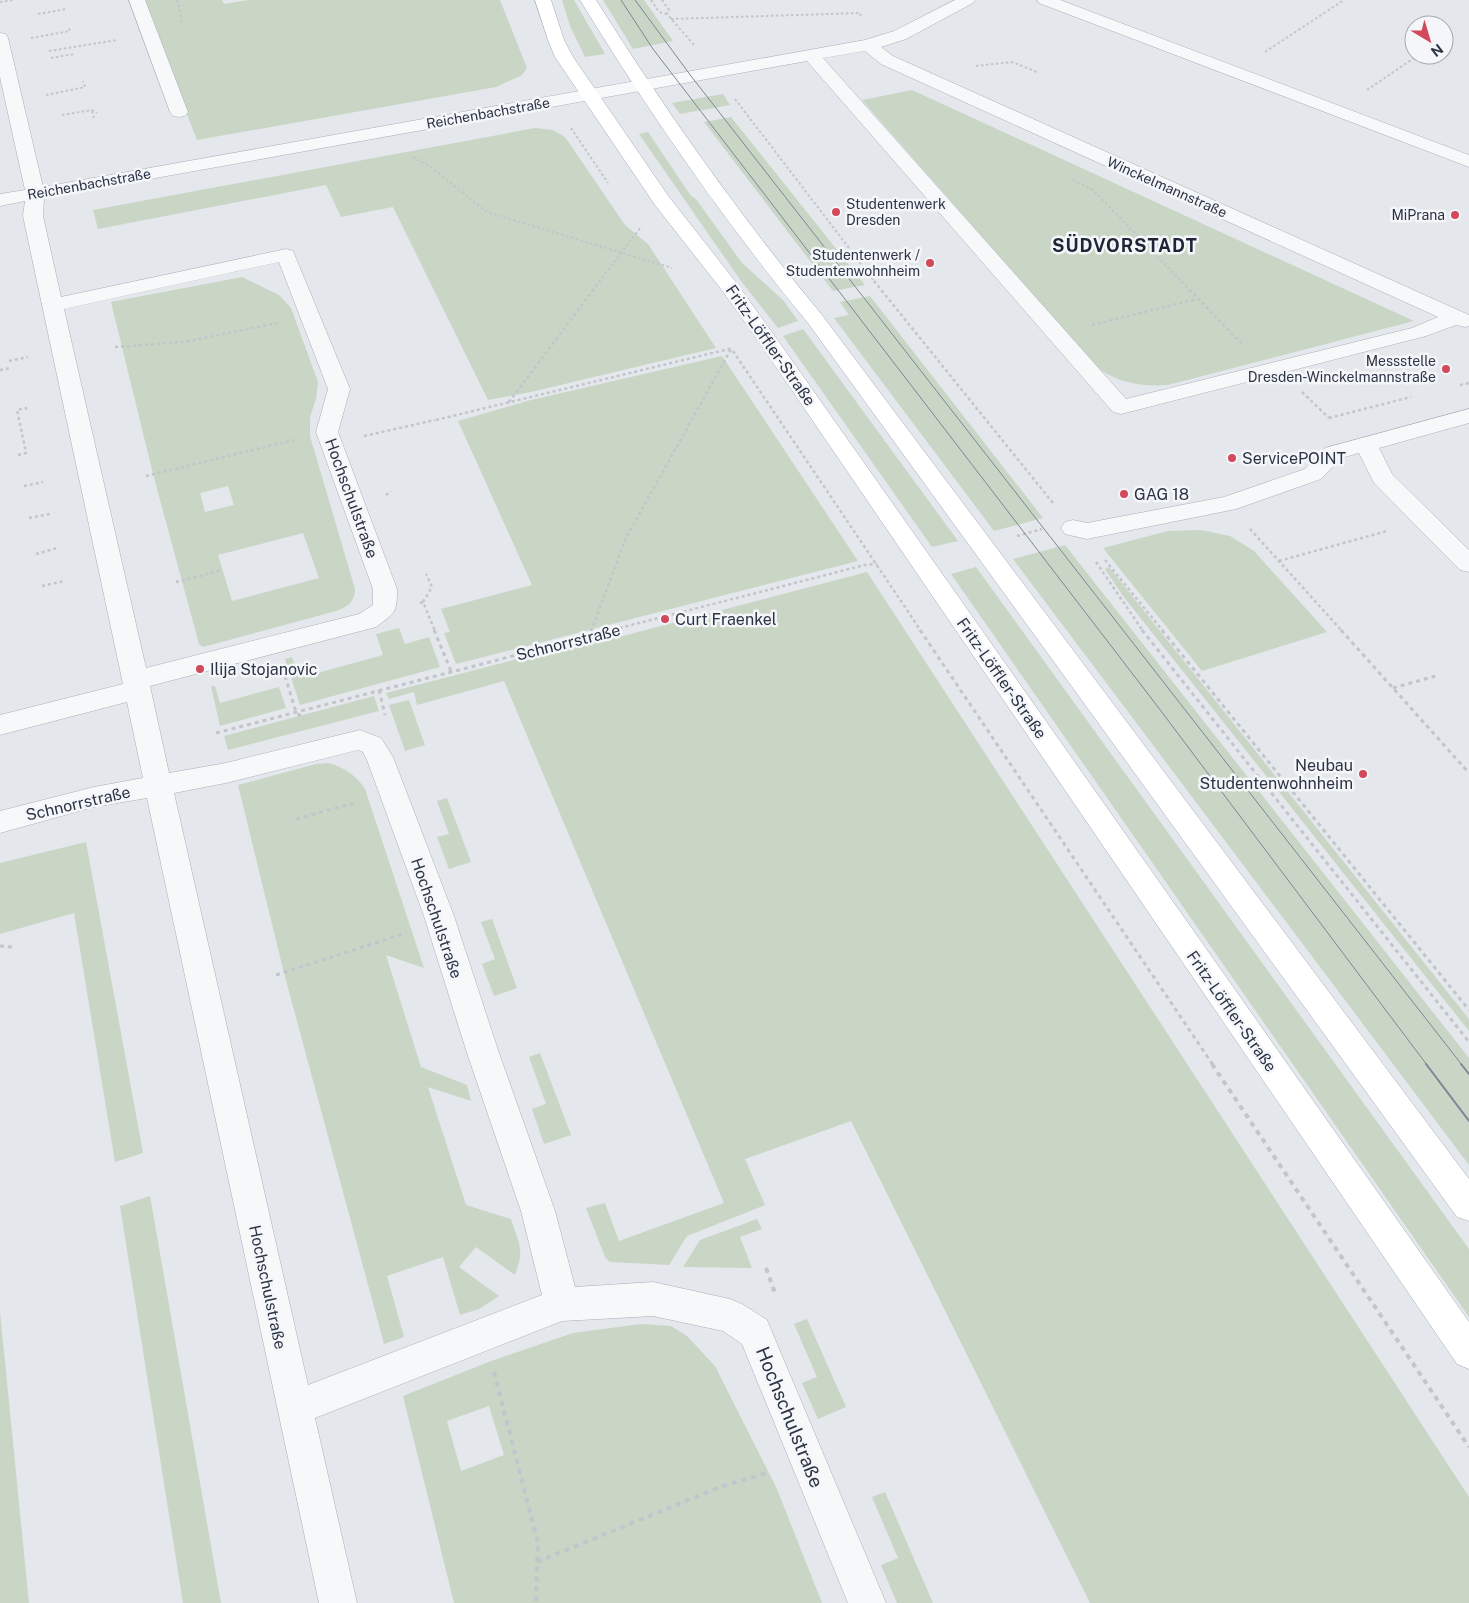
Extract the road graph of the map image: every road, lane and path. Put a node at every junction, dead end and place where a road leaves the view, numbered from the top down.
1 (13, 0) edge
2 (137, 0) edge
3 (544, 0) edge
4 (588, 0) edge
5 (651, 0) edge
6 (662, 0) edge
7 (967, 0) edge
8 (1046, 0) edge
9 (1344, 0) edge
10 (0, 2) edge
11 (67, 9) dead end
12 (860, 13) dead end
13 (38, 14) dead end
14 (667, 14) junction
15 (671, 18) junction
16 (68, 27) dead end
17 (150, 34) junction
18 (44, 35) dead end
19 (0, 38) edge
20 (868, 46) junction
21 (49, 51) dead end
22 (75, 54) dead end
23 (810, 54) junction
24 (51, 58) dead end
25 (2, 59) edge
26 (1404, 65) edge
27 (717, 72) junction
28 (1235, 72) junction
29 (1035, 73) dead end
30 (83, 81) dead end
31 (937, 83) junction
32 (641, 86) junction
33 (59, 93) dead end
34 (589, 95) junction
35 (92, 110) junction
36 (1338, 111) junction
37 (179, 112) dead end
38 (97, 113) dead end
39 (62, 115) dead end
40 (94, 118) dead end
41 (407, 153) dead end
42 (1469, 161) edge
43 (1073, 180) dead end
44 (35, 194) junction
45 (0, 200) edge
46 (649, 233) dead end
47 (620, 253) junction
48 (680, 270) dead end
49 (1198, 299) junction
50 (53, 305) junction
51 (308, 315) junction
52 (1463, 320) edge
53 (1057, 334) junction
54 (726, 341) dead end
55 (115, 347) dead end
56 (731, 348) junction
57 (11, 368) dead end
58 (0, 370) edge
59 (1268, 370) junction
60 (1469, 383) edge
61 (1460, 385) dead end
62 (1413, 397) dead end
63 (509, 402) junction
64 (27, 408) dead end
65 (1469, 416) edge
66 (1329, 418) dead end
67 (330, 438) junction
68 (1366, 444) junction
69 (18, 455) dead end
70 (146, 476) dead end
71 (43, 482) dead end
72 (24, 486) dead end
73 (1228, 504) junction
74 (50, 514) dead end
75 (29, 518) dead end
76 (1073, 528) junction
77 (1393, 529) dead end
78 (57, 548) dead end
79 (36, 554) dead end
80 (921, 561) junction
81 (1279, 561) junction
82 (876, 564) junction
83 (1469, 564) edge
84 (222, 570) dead end
85 (426, 574) dead end
86 (64, 581) dead end
87 (176, 582) dead end
88 (42, 586) dead end
89 (423, 602) junction
90 (385, 608) junction
91 (589, 637) junction
92 (276, 644) junction
93 (451, 671) junction
94 (1439, 675) dead end
95 (137, 685) junction
96 (1393, 688) junction
97 (296, 712) junction
98 (0, 725) edge
99 (216, 733) dead end
100 (334, 745) junction
101 (1469, 773) edge
102 (157, 785) junction
103 (0, 822) edge
104 (440, 921) junction
105 (0, 946) edge
106 (12, 947) dead end
107 (276, 976) dead end
108 (1469, 1010) edge
109 (1469, 1042) edge
110 (1469, 1206) edge
111 (562, 1304) junction
112 (483, 1335) junction
113 (1469, 1352) edge
114 (294, 1408) junction
115 (1469, 1446) edge
116 (808, 1460) junction
117 (537, 1562) junction
118 (338, 1603) edge
119 (536, 1603) edge
120 (867, 1603) edge

1 - 10 path
2 - 17 street
3 - 34 main road, Fritz-Löffler-Straße
4 - 32 main road
5 - 14 path
6 - 14 path
7 - 20 street, Reichenbachstraße
8 - 28 street
9 - 28 path
11 - 13 path
12 - 15 path
14 - 15 path
15 - 27 path
16 - 18 path
17 - 21 path
17 - 37 street
19 - 25 street, Hochschulstraße
20 - 23 street, Reichenbachstraße
20 - 31 street, Winckelmannstraße
22 - 24 path
23 - 27 street, Reichenbachstraße
23 - 53 street
25 - 44 street, Hochschulstraße
26 - 36 path
27 - 32 street, Reichenbachstraße
27 - 76 path
28 - 36 street
29 - 31 path
30 - 33 path
31 - 52 street, Winckelmannstraße
32 - 34 street, Reichenbachstraße
32 - 110 main road
34 - 44 street, Reichenbachstraße
34 - 80 main road, Fritz-Löffler-Straße
35 - 38 path
35 - 39 path
35 - 40 path
36 - 42 street
41 - 47 path
43 - 49 path
44 - 45 street, Reichenbachstraße
44 - 50 street, Hochschulstraße
46 - 47 path
47 - 48 path
47 - 63 path
49 - 53 path
49 - 59 path
50 - 51 street, Hochschulstraße
50 - 95 street, Hochschulstraße
51 - 55 path
51 - 67 street, Hochschulstraße
52 - 59 street
53 - 59 street
54 - 56 path
56 - 63 path
56 - 82 path
56 - 91 path
57 - 58 path
60 - 61 path
62 - 66 path
63 - 67 path
64 - 69 path
65 - 68 street
67 - 70 path
67 - 90 street, Hochschulstraße
68 - 73 street
68 - 83 street
71 - 72 path
73 - 76 street
73 - 81 path
74 - 75 path
76 - 108 path
76 - 109 path
77 - 81 path
78 - 79 path
80 - 82 path, Schnorrstraße
80 - 113 main road, Fritz-Löffler-Straße
81 - 96 path
82 - 91 path, Schnorrstraße
82 - 115 path
84 - 87 path
85 - 89 path
86 - 88 path
89 - 90 path
89 - 93 path
90 - 92 street
91 - 93 path, Schnorrstraße
92 - 95 street
92 - 97 path
93 - 97 path, Schnorrstraße
94 - 96 path
95 - 98 street
95 - 102 street, Hochschulstraße
96 - 101 path
97 - 99 path, Schnorrstraße
97 - 100 path
100 - 102 street, Hochschulstraße
100 - 104 street, Hochschulstraße
102 - 103 street, Schnorrstraße
102 - 114 street, Hochschulstraße
104 - 107 path
104 - 111 street, Hochschulstraße
105 - 106 path
111 - 112 street, Hochschulstraße
111 - 116 street, Hochschulstraße
112 - 114 street, Hochschulstraße
112 - 117 path
114 - 118 street, Hochschulstraße
116 - 117 path
116 - 120 street, Hochschulstraße
117 - 119 path

